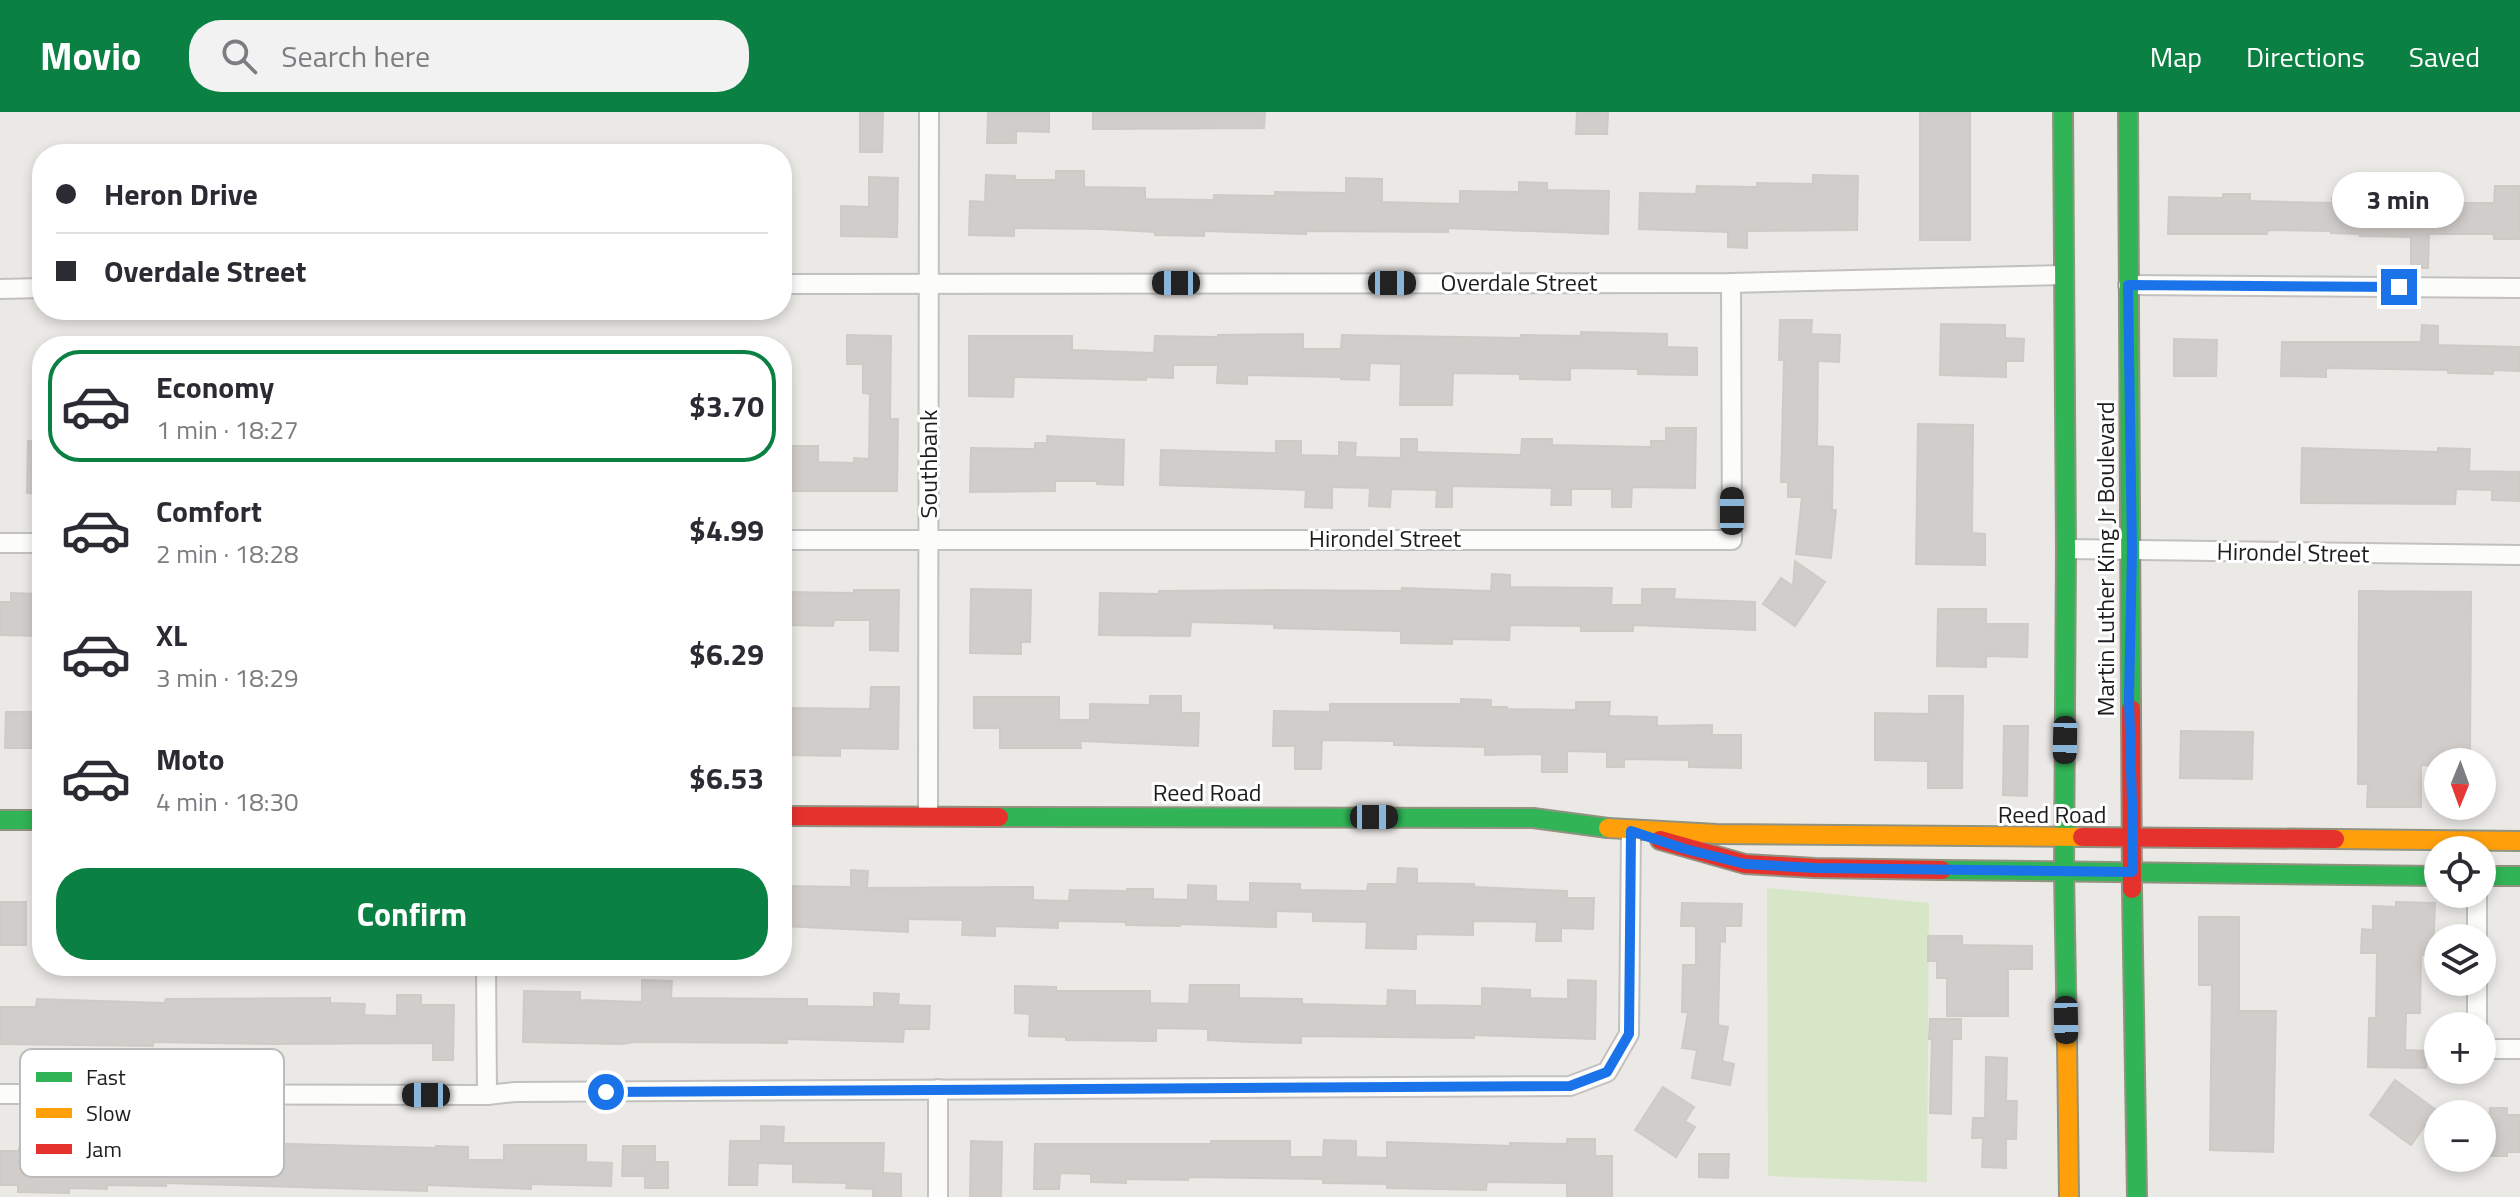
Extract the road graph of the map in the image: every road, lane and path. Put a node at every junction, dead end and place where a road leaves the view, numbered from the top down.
1 (929, 112) edge
2 (2063, 112) edge
3 (2128, 112) edge
4 (2063, 275) junction
5 (929, 282) junction
6 (1731, 283) junction
7 (792, 284) edge
8 (2128, 285) junction
9 (32, 288) edge
10 (2520, 288) edge
11 (0, 289) edge
12 (928, 539) junction
13 (792, 540) edge
14 (0, 543) edge
15 (32, 543) edge
16 (2066, 549) junction
17 (2132, 551) junction
18 (2520, 555) edge
19 (792, 816) edge
20 (928, 816) junction
21 (0, 820) edge
22 (32, 820) edge
23 (1631, 831) junction
24 (2065, 839) junction
25 (2133, 839) junction
26 (2520, 841) edge
27 (2496, 844) edge
28 (2424, 845) edge
29 (2064, 872) junction
30 (2132, 872) junction
31 (2424, 876) edge
32 (2496, 876) edge
33 (2520, 876) edge
34 (486, 976) edge
35 (2496, 1049) edge
36 (2520, 1049) edge
37 (938, 1089) junction
38 (0, 1094) edge
39 (20, 1094) edge
40 (284, 1095) edge
41 (487, 1095) junction
42 (938, 1197) edge
43 (2069, 1197) edge
44 (2137, 1197) edge

1 - 5 street, Southbank
2 - 4 street, Martin Luther King Jr Boulevard
3 - 8 street, Martin Luther King Jr Boulevard
4 - 6 street, Overdale Street
4 - 16 street, Martin Luther King Jr Boulevard
5 - 6 street, Overdale Street
5 - 7 street, Overdale Street
5 - 12 street, Southbank
6 - 12 street, Hirondel Street
8 - 10 street
8 - 17 street, Martin Luther King Jr Boulevard
9 - 11 street
12 - 13 street, Hirondel Street
12 - 20 street, Southbank
14 - 15 street
16 - 17 street, Hirondel Street
16 - 24 street, Martin Luther King Jr Boulevard
17 - 18 street, Hirondel Street
17 - 25 street, Martin Luther King Jr Boulevard
19 - 20 street, Reed Road
20 - 23 street, Reed Road
21 - 22 street
23 - 24 street, Reed Road
23 - 29 street, Reed Road
23 - 37 street
24 - 25 street, Reed Road
24 - 29 street, Martin Luther King Jr Boulevard
25 - 28 street, Reed Road
25 - 30 street, Martin Luther King Jr Boulevard
26 - 27 street, Reed Road
29 - 30 street, Reed Road
29 - 43 street, Martin Luther King Jr Boulevard
30 - 31 street, Reed Road
30 - 44 street, Martin Luther King Jr Boulevard
32 - 33 street
34 - 41 street
35 - 36 street
37 - 41 street
37 - 42 street
38 - 39 street
40 - 41 street

